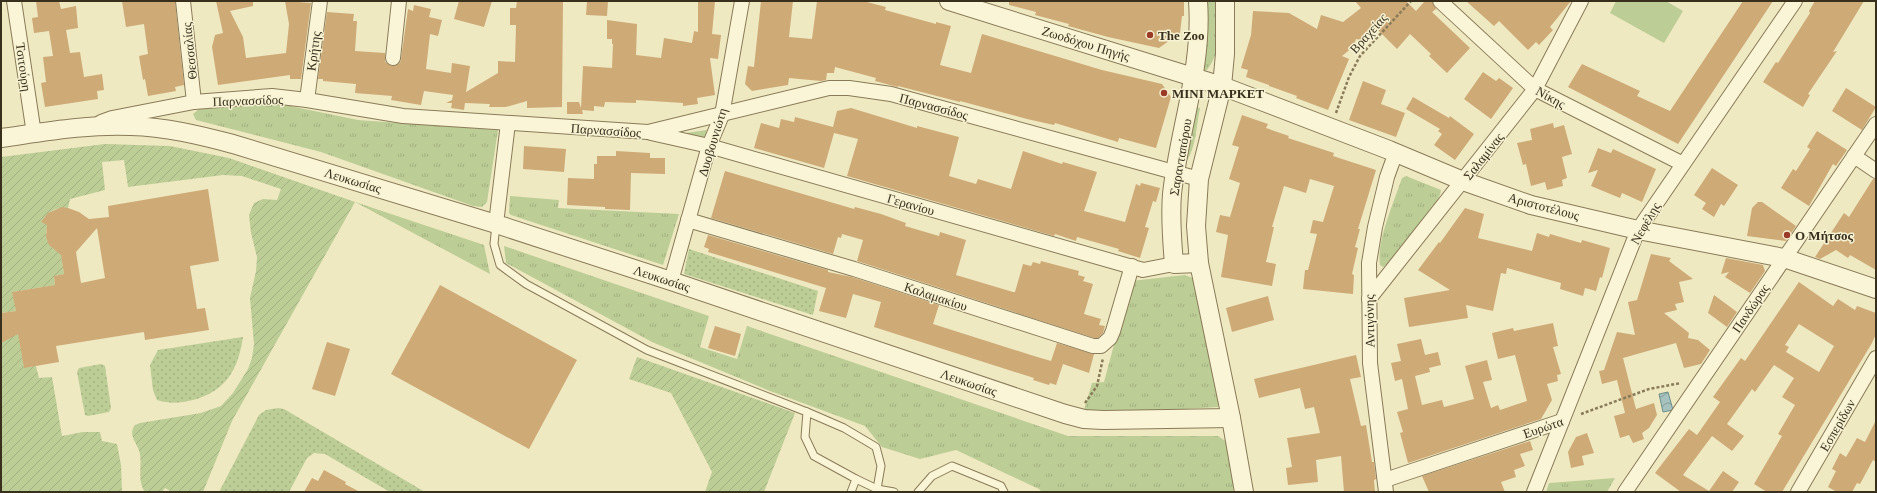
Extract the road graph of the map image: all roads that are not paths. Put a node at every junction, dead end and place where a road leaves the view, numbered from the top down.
1 (14, 1) edge
2 (183, 1) edge
3 (320, 1) edge
4 (399, 1) edge
5 (742, 1) edge
6 (949, 1) edge
7 (1198, 1) edge
8 (1224, 1) edge
9 (1440, 1) edge
10 (1581, 1) edge
11 (1794, 1) edge
12 (393, 58) dead end
13 (1194, 76) junction
14 (1222, 86) junction
15 (1536, 89) junction
16 (307, 100) junction
17 (194, 102) junction
18 (722, 115) junction
19 (508, 123) junction
20 (1876, 124) edge
21 (91, 126) junction
22 (648, 132) junction
23 (34, 134) junction
24 (1, 138) edge
25 (709, 146) junction
26 (1396, 152) junction
27 (1854, 156) junction
28 (1683, 164) junction
29 (1876, 171) edge
30 (1176, 173) junction
31 (1199, 179) junction
32 (1463, 181) junction
33 (688, 220) junction
34 (496, 224) junction
35 (1638, 230) junction
36 (1784, 258) junction
37 (1199, 263) junction
38 (1174, 264) junction
39 (1132, 266) junction
40 (671, 281) junction
41 (1876, 289) edge
42 (1369, 300) junction
43 (1876, 358) edge
44 (807, 412) junction
45 (1231, 418) junction
46 (1562, 420) junction
47 (856, 479) junction
48 (1385, 486) edge
49 (877, 489) junction
50 (851, 492) edge
51 (894, 492) edge
52 (918, 492) edge
53 (1004, 492) edge
54 (1244, 492) edge
55 (1534, 492) edge
56 (1624, 492) edge
57 (1798, 492) edge

1 - 23 street, Τσιτούρη
2 - 17 street, Θεσσαλίας
3 - 16 street, Κρήτης
4 - 12 street
5 - 18 street, Δυοβουνιώτη
6 - 13 street, Ζωοδόχου Πηγής
7 - 13 street, Σαρανταπόρου
8 - 14 street, Σαρανταπόρου
9 - 15 street, Νίκης
10 - 15 street, Σαλαμίνας
11 - 28 street, Νεφέλης
13 - 14 street, Ζωοδόχου Πηγής
13 - 30 street, Σαρανταπόρου
14 - 26 street, Αριστοτέλους
14 - 31 street, Σαρανταπόρου
15 - 28 street, Νίκης
15 - 32 street, Σαλαμίνας
16 - 17 street, Παρνασσίδος
16 - 19 street, Παρνασσίδος
17 - 21 street, Παρνασσίδος
18 - 22 street, Παρνασσίδος
18 - 25 street, Δυοβουνιώτη
18 - 30 street, Παρνασσίδος
19 - 22 street, Παρνασσίδος
19 - 34 street
20 - 27 street, Πανδώρας
21 - 23 street, Παρνασσίδος
21 - 34 street, Λευκωσίας
22 - 25 street, Γερανίου
23 - 24 street, Παρνασσίδος
25 - 33 street, Δυοβουνιώτη
25 - 39 street, Γερανίου
26 - 32 street, Αριστοτέλους
26 - 42 street, Αντιγόνης
27 - 29 street
27 - 36 street, Πανδώρας
28 - 35 street, Νεφέλης
30 - 31 street, Παρνασσίδος
30 - 38 street, Σαρανταπόρου
31 - 37 street, Σαρανταπόρου
32 - 35 street, Αριστοτέλους
32 - 42 street, Σαλαμίνας
33 - 39 street, Καλαμακίου
33 - 40 street, Δυοβουνιώτη
34 - 40 street, Λευκωσίας
34 - 44 lane
35 - 36 street, Αριστοτέλους
35 - 46 street, Νεφέλης
36 - 41 street, Αριστοτέλους
36 - 56 street, Πανδώρας
37 - 38 street
37 - 45 street, Σαρανταπόρου
38 - 39 street, Γερανίου
40 - 45 street, Λευκωσίας
42 - 48 street, Αντιγόνης
43 - 57 street, Εσπερίδων
44 - 47 lane
44 - 49 lane
45 - 54 street, Σαρανταπόρου
46 - 48 street, Ευρώτα
46 - 55 street, Νεφέλης
47 - 49 lane
47 - 50 lane
49 - 51 lane
52 - 53 lane

